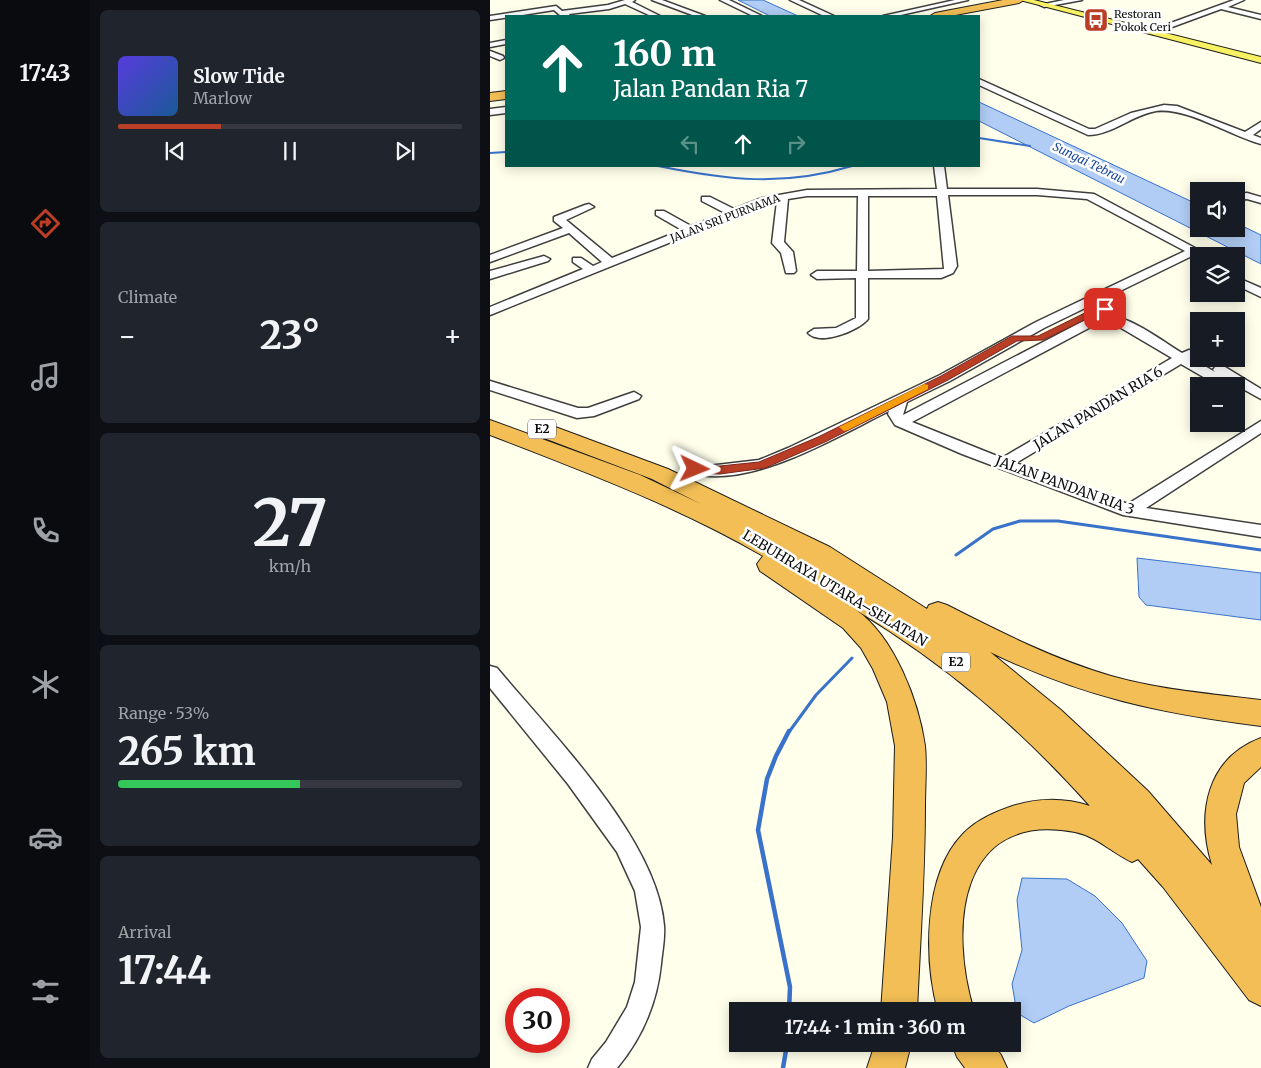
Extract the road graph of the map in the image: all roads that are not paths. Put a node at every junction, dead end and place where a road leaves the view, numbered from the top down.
1 (655, 0) edge
2 (723, 0) edge
3 (793, 0) edge
4 (965, 0) edge
5 (1019, 0) edge
6 (1024, 0) edge
7 (1079, 0) edge
8 (1241, 0) edge
9 (628, 1) edge
10 (1003, 1) edge
11 (1067, 2) junction
12 (822, 3) dead end
13 (1044, 5) junction
14 (807, 6) junction
15 (1220, 7) junction
16 (584, 10) junction
17 (1086, 12) dead end
18 (566, 15) edge
19 (591, 15) edge
20 (654, 15) edge
21 (698, 15) edge
22 (756, 15) edge
23 (828, 15) edge
24 (892, 15) edge
25 (921, 15) edge
26 (940, 15) edge
27 (490, 17) edge
28 (1261, 17) edge
29 (1150, 32) junction
30 (505, 42) edge
31 (490, 45) edge
32 (490, 53) edge
33 (500, 58) dead end
34 (1261, 60) edge
35 (980, 82) edge
36 (505, 94) edge
37 (490, 97) edge
38 (505, 101) edge
39 (490, 103) edge
40 (505, 110) edge
41 (490, 112) edge
42 (1261, 125) edge
43 (1247, 136) junction
44 (1261, 141) edge
45 (940, 167) edge
46 (941, 192) junction
47 (863, 193) junction
48 (783, 196) junction
49 (1245, 196) edge
50 (706, 199) dead end
51 (1261, 200) edge
52 (589, 207) dead end
53 (660, 213) dead end
54 (734, 213) junction
55 (568, 230) junction
56 (691, 231) junction
57 (1190, 253) edge
58 (490, 259) edge
59 (544, 259) dead end
60 (1190, 259) edge
61 (577, 260) dead end
62 (1190, 260) edge
63 (611, 263) junction
64 (593, 270) junction
65 (790, 271) dead end
66 (490, 275) edge
67 (816, 275) dead end
68 (863, 275) junction
69 (1245, 276) edge
70 (1261, 284) edge
71 (1245, 285) edge
72 (1261, 293) edge
73 (1115, 307) junction
74 (492, 308) edge
75 (1072, 322) junction
76 (814, 333) dead end
77 (1015, 338) junction
78 (1040, 338) junction
79 (1190, 355) edge
80 (1190, 356) edge
81 (1190, 359) edge
82 (1205, 367) edge
83 (1211, 367) edge
84 (1217, 377) edge
85 (490, 384) edge
86 (1261, 395) edge
87 (634, 396) dead end
88 (1245, 396) edge
89 (901, 398) junction
90 (1261, 406) edge
91 (490, 410) edge
92 (905, 422) junction
93 (1261, 426) edge
94 (490, 427) edge
95 (1005, 463) junction
96 (695, 469) dead end
97 (692, 509) junction
98 (1130, 511) junction
99 (1261, 531) edge
100 (821, 553) junction
101 (490, 674) edge
102 (1261, 713) edge
103 (1261, 751) edge
104 (1174, 876) junction
105 (1247, 942) edge
106 (1261, 988) edge
107 (900, 1002) edge
108 (953, 1002) edge
109 (891, 1052) edge
110 (976, 1052) edge
111 (601, 1068) edge
112 (886, 1068) edge
113 (988, 1068) edge

1 - 21 street
2 - 22 street
3 - 14 street
4 - 24 street
5 - 10 highway
6 - 13 main road
7 - 11 street
8 - 15 street
9 - 16 street
9 - 20 street
10 - 25 highway
10 - 26 highway
11 - 13 street
11 - 17 street
12 - 14 street
13 - 29 main road
14 - 23 street
15 - 28 street
15 - 29 street
16 - 18 street
16 - 19 street
18 - 27 street
29 - 34 main road
30 - 31 street
32 - 33 street
35 - 43 street
36 - 37 highway
38 - 39 highway
40 - 41 street
42 - 43 street
43 - 44 street
45 - 46 street
46 - 47 street, JALAN SRI PURNAMA
46 - 57 street, JALAN SRI PURNAMA
46 - 68 street
47 - 48 street, JALAN SRI PURNAMA
47 - 68 street
48 - 54 street, JALAN SRI PURNAMA
48 - 65 street
49 - 51 street
50 - 54 street
52 - 55 street
53 - 56 street
54 - 56 street, JALAN SRI PURNAMA
55 - 58 street
55 - 63 street
56 - 63 street, JALAN SRI PURNAMA
59 - 66 street
60 - 75 street
61 - 64 street
62 - 73 street
63 - 64 street, JALAN SRI PURNAMA
64 - 74 street, JALAN SRI PURNAMA
67 - 68 street
68 - 76 street
69 - 70 street
71 - 72 street
73 - 75 street
73 - 79 street
75 - 77 street
75 - 78 street
75 - 80 street
75 - 92 street
77 - 78 street
77 - 89 street
78 - 92 street
81 - 95 street, JALAN PANDAN RIA 6
82 - 84 street
83 - 86 street
85 - 87 street
88 - 90 street
89 - 92 street
89 - 96 street
91 - 100 highway, LEBUHRAYA UTARA–SELATAN / E2
92 - 95 street, JALAN PANDAN RIA 3
93 - 98 street
94 - 97 highway, LEBUHRAYA UTARA–SELATAN / E2
95 - 98 street, JALAN PANDAN RIA 3
97 - 104 highway, LEBUHRAYA UTARA–SELATAN / E2
97 - 107 highway
98 - 99 street, JALAN PANDAN RIA 3
100 - 102 highway
100 - 105 highway, LEBUHRAYA UTARA–SELATAN / E2
101 - 111 street
103 - 105 highway
104 - 105 highway, LEBUHRAYA UTARA–SELATAN / E2
104 - 108 highway
105 - 106 highway, E2
109 - 112 highway
110 - 113 highway

